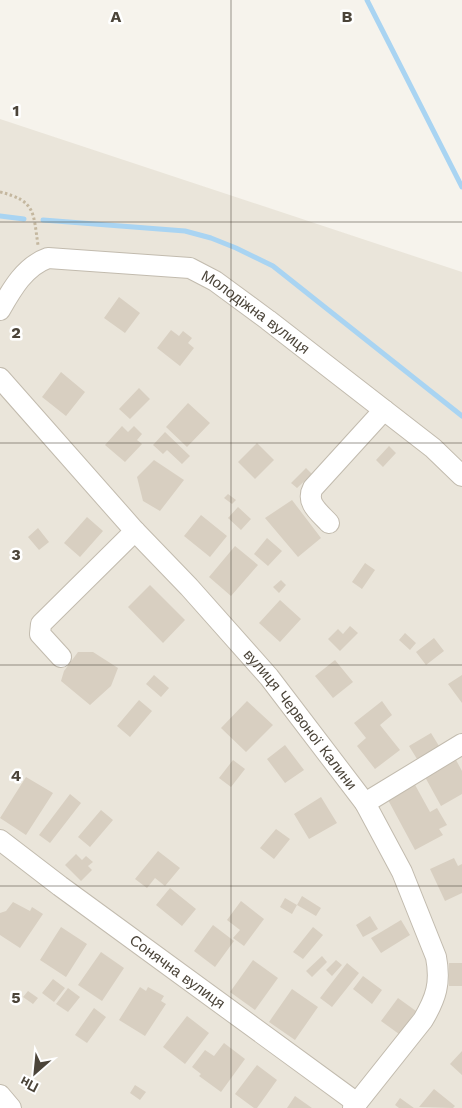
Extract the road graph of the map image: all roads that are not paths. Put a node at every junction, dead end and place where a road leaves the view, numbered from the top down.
1 (0, 310) edge
2 (0, 378) edge
3 (384, 410) junction
4 (462, 476) edge
5 (329, 523) dead end
6 (135, 531) junction
7 (61, 657) dead end
8 (462, 744) edge
9 (365, 803) junction
10 (0, 840) edge
11 (0, 1094) edge
12 (355, 1105) edge
13 (11, 1108) edge

1 - 3 street, Молодіжна вулиця
2 - 6 street, вулиця Червоної Калини
3 - 4 street, Молодіжна вулиця
3 - 5 street
6 - 7 street
6 - 9 street, вулиця Червоної Калини
8 - 9 street
9 - 12 street, вулиця Червоної Калини
10 - 12 street, Сонячна вулиця
11 - 13 street

